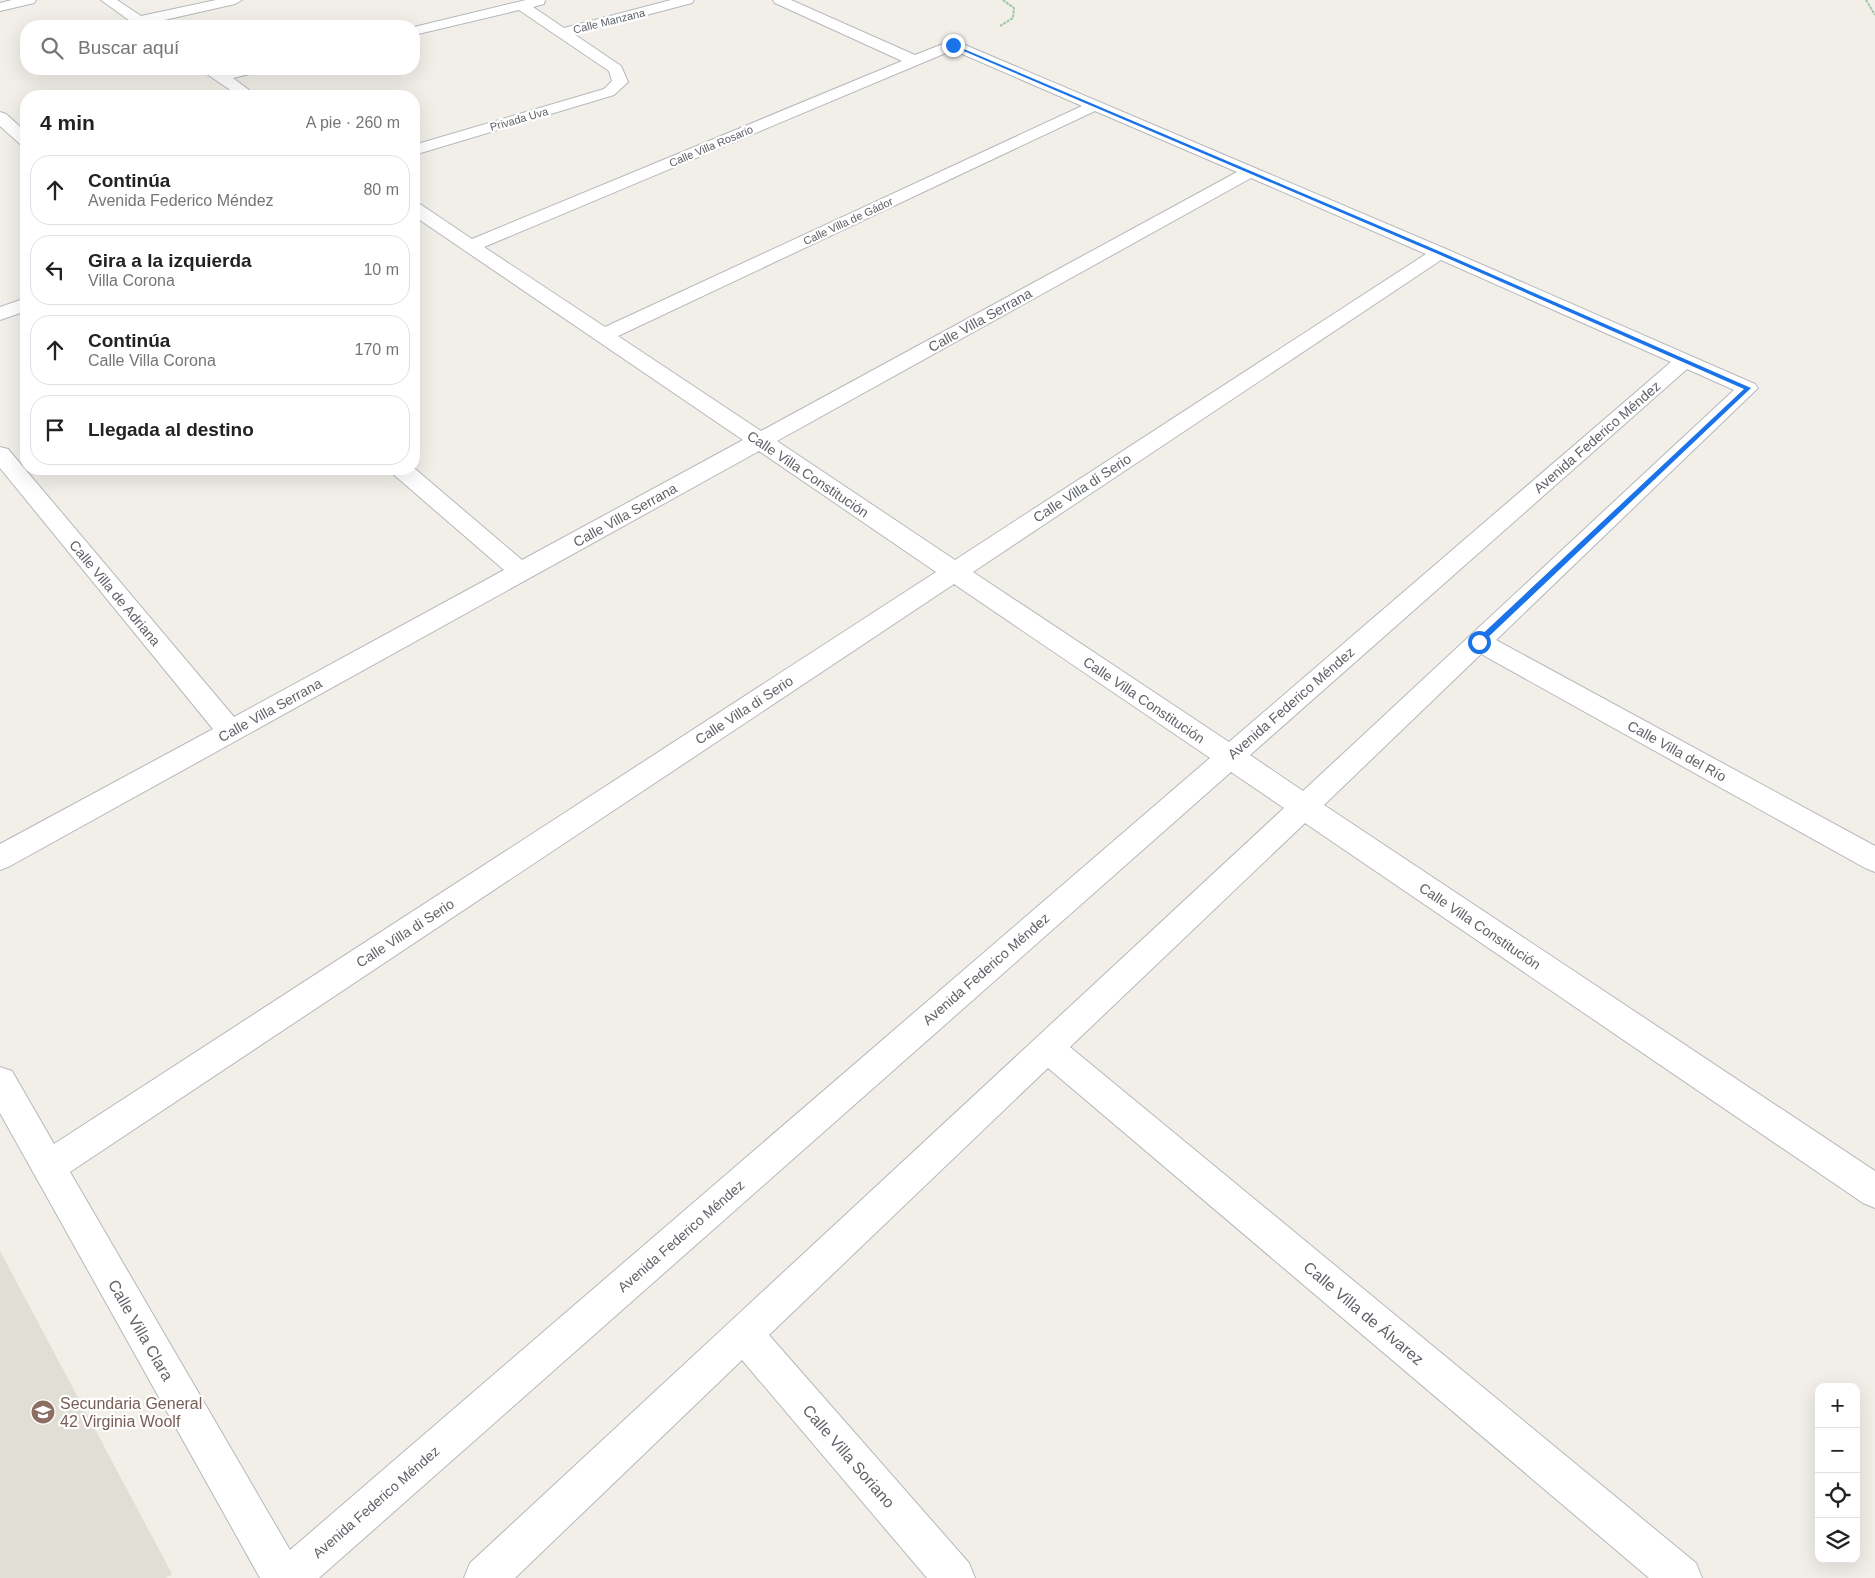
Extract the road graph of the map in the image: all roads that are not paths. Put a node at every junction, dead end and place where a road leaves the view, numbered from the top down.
1 (29, 0) edge
2 (108, 0) edge
3 (235, 0) edge
4 (543, 0) edge
5 (687, 0) edge
6 (780, 0) edge
7 (521, 5) junction
8 (0, 7) edge
9 (138, 20) edge
10 (154, 20) edge
11 (420, 30) edge
12 (561, 33) junction
13 (915, 61) junction
14 (218, 75) edge
15 (240, 90) edge
16 (1094, 106) junction
17 (0, 117) edge
18 (20, 135) edge
19 (420, 148) edge
20 (1250, 172) junction
21 (420, 212) edge
22 (470, 246) junction
23 (1440, 253) junction
24 (20, 306) edge
25 (0, 314) edge
26 (602, 336) junction
27 (1684, 360) junction
28 (759, 442) junction
29 (0, 454) edge
30 (408, 475) edge
31 (522, 572) junction
32 (954, 572) junction
33 (1479, 642) junction
34 (230, 732) junction
35 (1229, 757) junction
36 (1303, 807) junction
37 (0, 858) edge
38 (1875, 860) edge
39 (1047, 1048) junction
40 (0, 1082) edge
41 (48, 1167) junction
42 (1875, 1192) edge
43 (744, 1334) junction
44 (283, 1578) edge
45 (288, 1578) edge
46 (485, 1578) edge
47 (954, 1578) edge
48 (1680, 1578) edge

1 - 8 street
2 - 9 street
3 - 10 street
4 - 7 street
5 - 12 street, Calle Manzana
6 - 13 street
7 - 11 street
7 - 12 street
12 - 19 street, Privada Uva
13 - 16 street, Calle Villa Rosario
13 - 22 street, Calle Villa Rosario
14 - 15 street
16 - 20 street
16 - 26 street, Calle Villa de Gádor
17 - 18 street
20 - 23 street
20 - 28 street, Calle Villa Serrana
21 - 22 street, Calle Villa Constitución
22 - 26 street, Calle Villa Constitución
23 - 27 street
23 - 32 street, Calle Villa di Serio
24 - 25 street
26 - 28 street, Calle Villa Constitución
27 - 33 street
27 - 35 street, Avenida Federico Méndez
28 - 31 street, Calle Villa Serrana
28 - 32 street, Calle Villa Constitución
29 - 34 street, Calle Villa de Adriana
30 - 31 street
31 - 34 street, Calle Villa Serrana
32 - 35 street, Calle Villa Constitución
32 - 41 street, Calle Villa di Serio
33 - 36 street
33 - 38 street, Calle Villa del Río
34 - 37 street, Calle Villa Serrana
35 - 36 street, Calle Villa Constitución
35 - 45 street, Avenida Federico Méndez
36 - 39 street
36 - 42 street, Calle Villa Constitución
39 - 43 street
39 - 48 street, Calle Villa de Álvarez
40 - 41 street, Calle Villa Clara
41 - 44 street, Calle Villa Clara
43 - 46 street
43 - 47 street, Calle Villa Soriano

